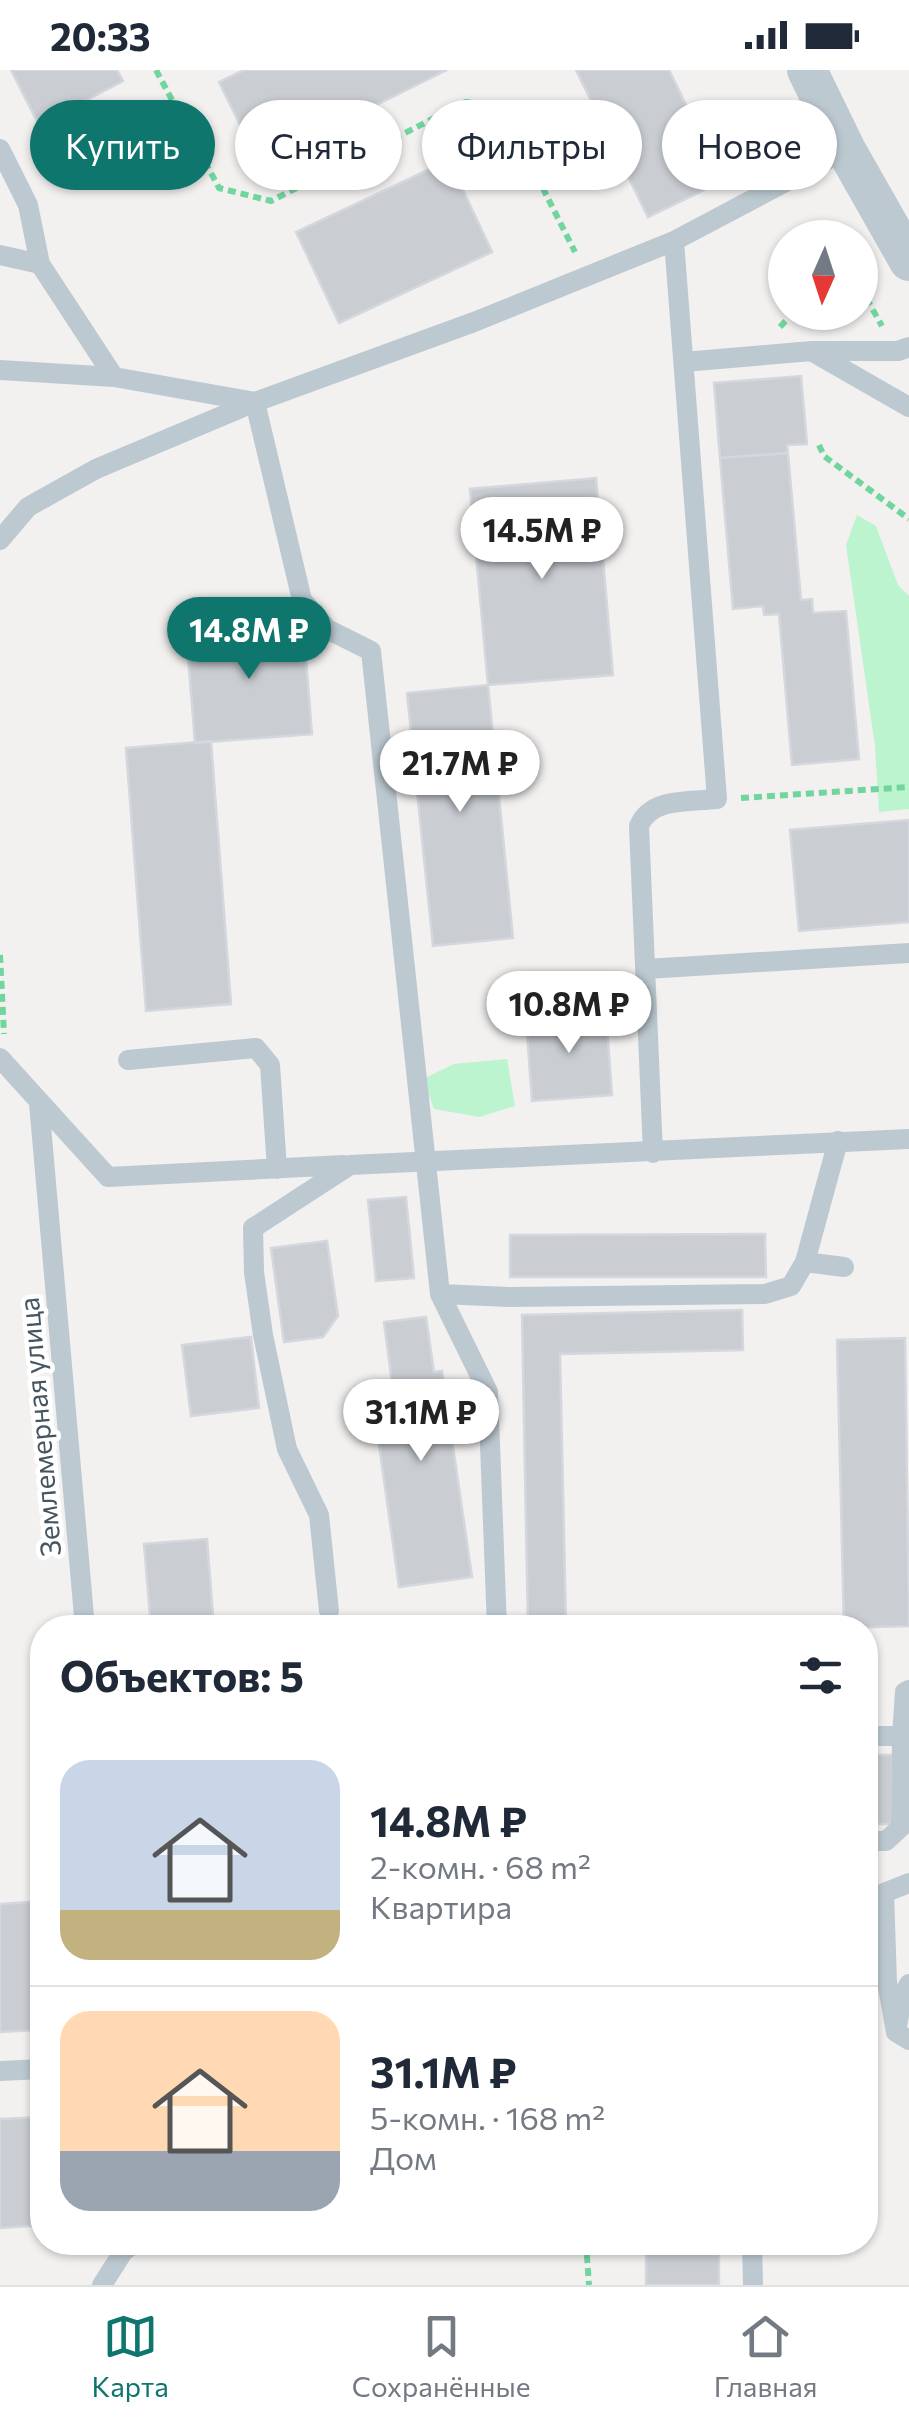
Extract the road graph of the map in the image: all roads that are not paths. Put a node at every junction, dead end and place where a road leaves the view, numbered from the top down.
1 (807, 70) edge
2 (0, 149) edge
3 (846, 150) junction
4 (674, 241) junction
5 (0, 255) edge
6 (909, 260) edge
7 (40, 264) junction
8 (909, 347) edge
9 (812, 351) junction
10 (684, 362) junction
11 (0, 370) edge
12 (114, 377) junction
13 (254, 402) junction
14 (909, 407) edge
15 (0, 540) edge
16 (909, 953) edge
17 (646, 969) junction
18 (128, 1060) dead end
19 (3, 1061) edge
20 (39, 1103) junction
21 (909, 1140) edge
22 (838, 1141) junction
23 (654, 1153) junction
24 (425, 1161) junction
25 (350, 1165) junction
26 (277, 1169) junction
27 (804, 1262) junction
28 (844, 1266) dead end
29 (440, 1294) junction
30 (329, 1610) dead end
31 (84, 1615) edge
32 (497, 1615) edge
33 (909, 1690) edge
34 (878, 1736) edge
35 (902, 1736) junction
36 (878, 1841) edge
37 (909, 1883) edge
38 (884, 1893) junction
39 (878, 1898) edge
40 (909, 1984) edge
41 (902, 2036) edge
42 (30, 2070) edge
43 (0, 2071) edge
44 (121, 2255) edge
45 (752, 2255) edge
46 (102, 2285) edge
47 (752, 2285) edge

1 - 3 street
2 - 7 lane
3 - 4 lane
3 - 6 street
4 - 10 lane
4 - 13 lane
5 - 7 lane
7 - 12 lane
8 - 9 lane
9 - 10 lane
9 - 14 lane
10 - 17 lane
11 - 12 lane
12 - 13 lane
13 - 15 lane
13 - 24 lane
16 - 17 lane
17 - 23 lane
18 - 26 lane
19 - 20 lane
20 - 26 lane
20 - 31 lane, Землемерная улица
21 - 22 lane
22 - 23 lane
22 - 27 lane
23 - 24 lane
24 - 25 lane
24 - 29 lane
25 - 26 lane
25 - 30 lane
27 - 28 lane
27 - 29 lane
29 - 32 lane
33 - 35 lane
34 - 35 lane
35 - 36 lane
37 - 38 lane
38 - 39 lane
38 - 41 lane
40 - 41 lane
42 - 43 lane
44 - 46 lane
45 - 47 lane

